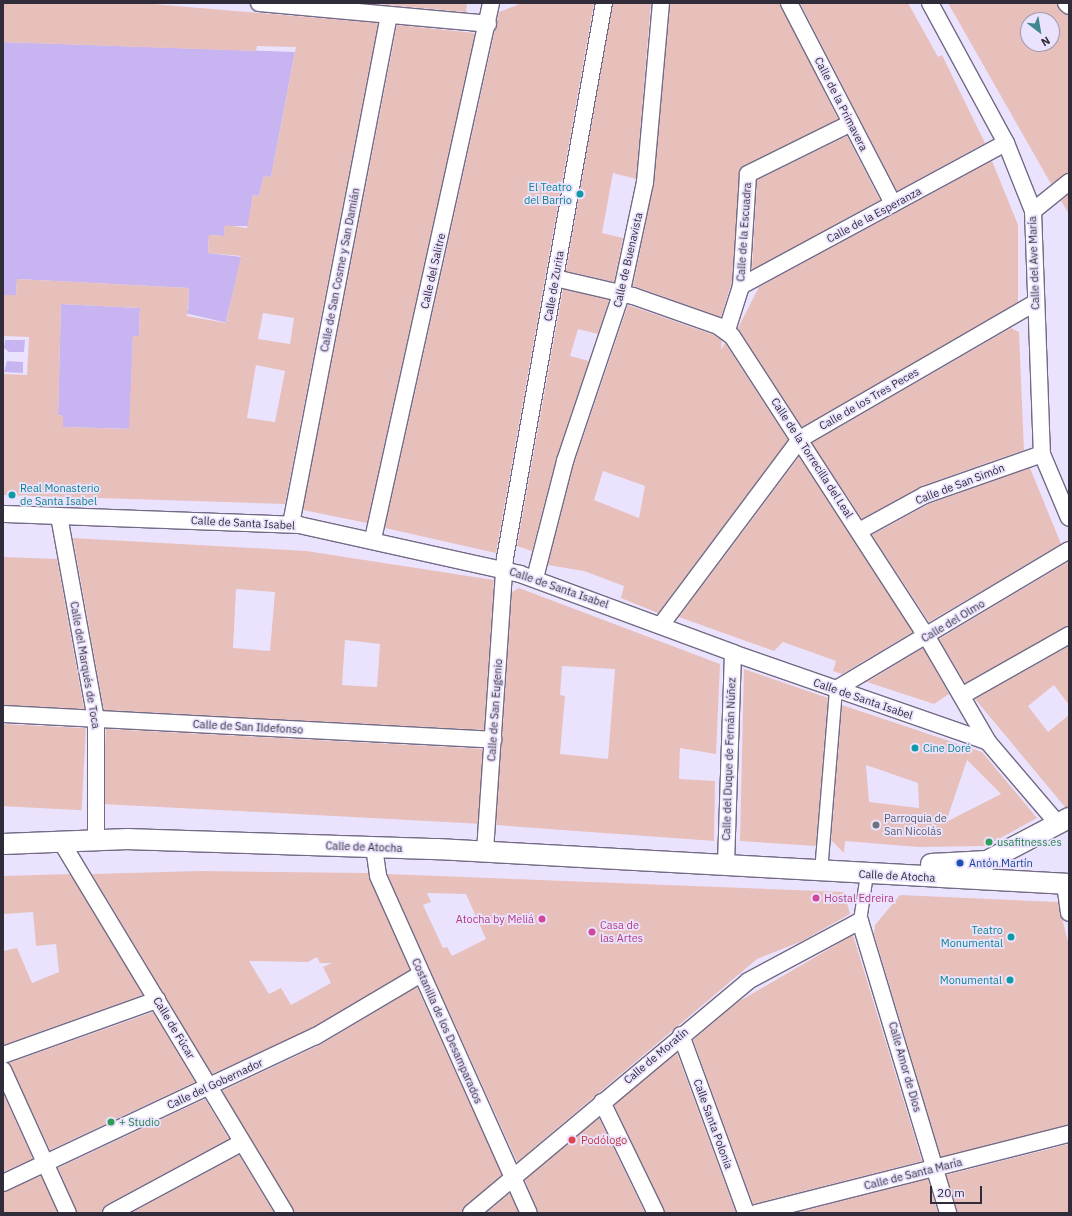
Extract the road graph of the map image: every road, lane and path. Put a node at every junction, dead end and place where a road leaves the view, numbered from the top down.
1 (259, 3) edge
2 (492, 3) edge
3 (604, 3) edge
4 (661, 3) edge
5 (789, 3) edge
6 (930, 3) edge
7 (1066, 3) edge
8 (1069, 6) edge
9 (389, 15) junction
10 (488, 24) junction
11 (851, 124) junction
12 (1006, 143) junction
13 (1069, 182) edge
14 (893, 204) junction
15 (1033, 211) junction
16 (555, 278) junction
17 (741, 286) junction
18 (621, 295) junction
19 (1035, 303) junction
20 (727, 330) junction
21 (800, 439) junction
22 (1042, 454) junction
23 (3, 514) edge
24 (59, 516) junction
25 (1069, 518) edge
26 (291, 524) junction
27 (859, 531) junction
28 (373, 539) junction
29 (1069, 550) edge
30 (504, 569) junction
31 (535, 578) junction
32 (661, 625) junction
33 (1069, 635) edge
34 (927, 637) junction
35 (733, 653) junction
36 (836, 689) junction
37 (963, 695) junction
38 (3, 714) edge
39 (96, 719) junction
40 (493, 740) junction
41 (988, 742) junction
42 (1063, 821) edge
43 (96, 840) junction
44 (62, 843) junction
45 (3, 844) edge
46 (374, 847) junction
47 (485, 851) junction
48 (726, 864) junction
49 (822, 866) junction
50 (867, 874) junction
51 (1067, 884) edge
52 (1069, 913) edge
53 (859, 921) junction
54 (421, 974) junction
55 (157, 1000) junction
56 (680, 1035) junction
57 (3, 1055) edge
58 (3, 1070) edge
59 (209, 1087) junction
60 (602, 1102) junction
61 (1069, 1134) edge
62 (241, 1143) junction
63 (46, 1162) junction
64 (935, 1168) junction
65 (514, 1177) junction
66 (3, 1183) edge
67 (68, 1213) edge
68 (111, 1213) edge
69 (285, 1213) edge
70 (471, 1213) edge
71 (529, 1213) edge
72 (656, 1213) edge
73 (746, 1213) edge
74 (756, 1213) edge
75 (948, 1213) edge

1 - 9 street
2 - 10 street, Calle del Salitre
3 - 16 street, Calle de Zurita
4 - 18 street, Calle de Buenavista
5 - 11 street, Calle de la Primavera
6 - 12 street, Calle del Ave María
7 - 8 street
9 - 10 street
9 - 26 street, Calle de San Cosme y San Damián
10 - 28 street, Calle del Salitre
11 - 14 street, Calle de la Primavera
11 - 17 street, Calle de la Escuadra
12 - 14 street, Calle de la Esperanza
12 - 15 street, Calle del Ave María
13 - 15 street
14 - 17 street, Calle de la Esperanza
15 - 19 street, Calle del Ave María
16 - 18 street
16 - 30 street, Calle de Zurita
17 - 20 street, Calle de la Escuadra
18 - 20 street
18 - 31 street, Calle de Buenavista
19 - 21 street, Calle de los Tres Peces
19 - 22 street, Calle del Ave María
20 - 21 street, Calle de la Torrecilla del Leal
21 - 27 street, Calle de la Torrecilla del Leal
21 - 32 street, Calle de los Tres Peces
22 - 25 street, Calle del Ave María
22 - 27 street, Calle de San Simón
23 - 24 street, Calle de Santa Isabel
24 - 26 street, Calle de Santa Isabel
24 - 39 street, Calle del Marqués de Toca
26 - 28 street, Calle de Santa Isabel
27 - 34 street, Calle de la Torrecilla del Leal
28 - 30 street, Calle de Santa Isabel
29 - 34 street, Calle del Olmo
30 - 31 street, Calle de Santa Isabel
30 - 40 street, Calle de San Eugenio
31 - 32 street, Calle de Santa Isabel
32 - 35 street, Calle de Santa Isabel
33 - 37 street
34 - 36 street, Calle del Olmo
34 - 37 street, Calle de la Torrecilla del Leal
35 - 36 street, Calle de Santa Isabel
35 - 48 street, Calle del Duque de Fernán Núñez
36 - 41 street, Calle de Santa Isabel
36 - 49 street
37 - 41 street, Calle de la Torrecilla del Leal
38 - 39 street, Calle de San Ildefonso
39 - 40 street, Calle de San Ildefonso
39 - 43 street, Calle del Marqués de Toca
40 - 47 street, Calle de San Eugenio
41 - 42 street
42 - 49 street, Calle de Atocha
43 - 44 street, Calle de Atocha
43 - 46 street, Calle de Atocha
44 - 45 street, Calle de Atocha
44 - 55 street, Calle de Fúcar
46 - 47 street, Calle de Atocha
46 - 54 street, Costanilla de los Desamparados
47 - 48 street, Calle de Atocha
48 - 49 street, Calle de Atocha
49 - 50 street, Calle de Atocha
50 - 51 street, Calle de Atocha
50 - 53 street, Calle Amor de Dios
51 - 52 street
53 - 56 street, Calle de Moratín
53 - 64 street, Calle Amor de Dios
54 - 59 street, Calle del Gobernador
54 - 65 street, Costanilla de los Desamparados
55 - 57 street
55 - 59 street, Calle de Fúcar
56 - 60 street, Calle de Moratín
56 - 73 street, Calle Santa Polonia
58 - 63 street
59 - 62 street, Calle de Fúcar
59 - 63 street, Calle del Gobernador
60 - 65 street, Calle de Moratín
60 - 72 street
61 - 64 street, Calle de Santa María
62 - 68 street
62 - 69 street, Calle de Fúcar
63 - 66 street, Calle del Gobernador
63 - 67 street
64 - 74 street, Calle de Santa María
64 - 75 street, Calle Amor de Dios
65 - 70 street, Calle de Moratín
65 - 71 street, Costanilla de los Desamparados

